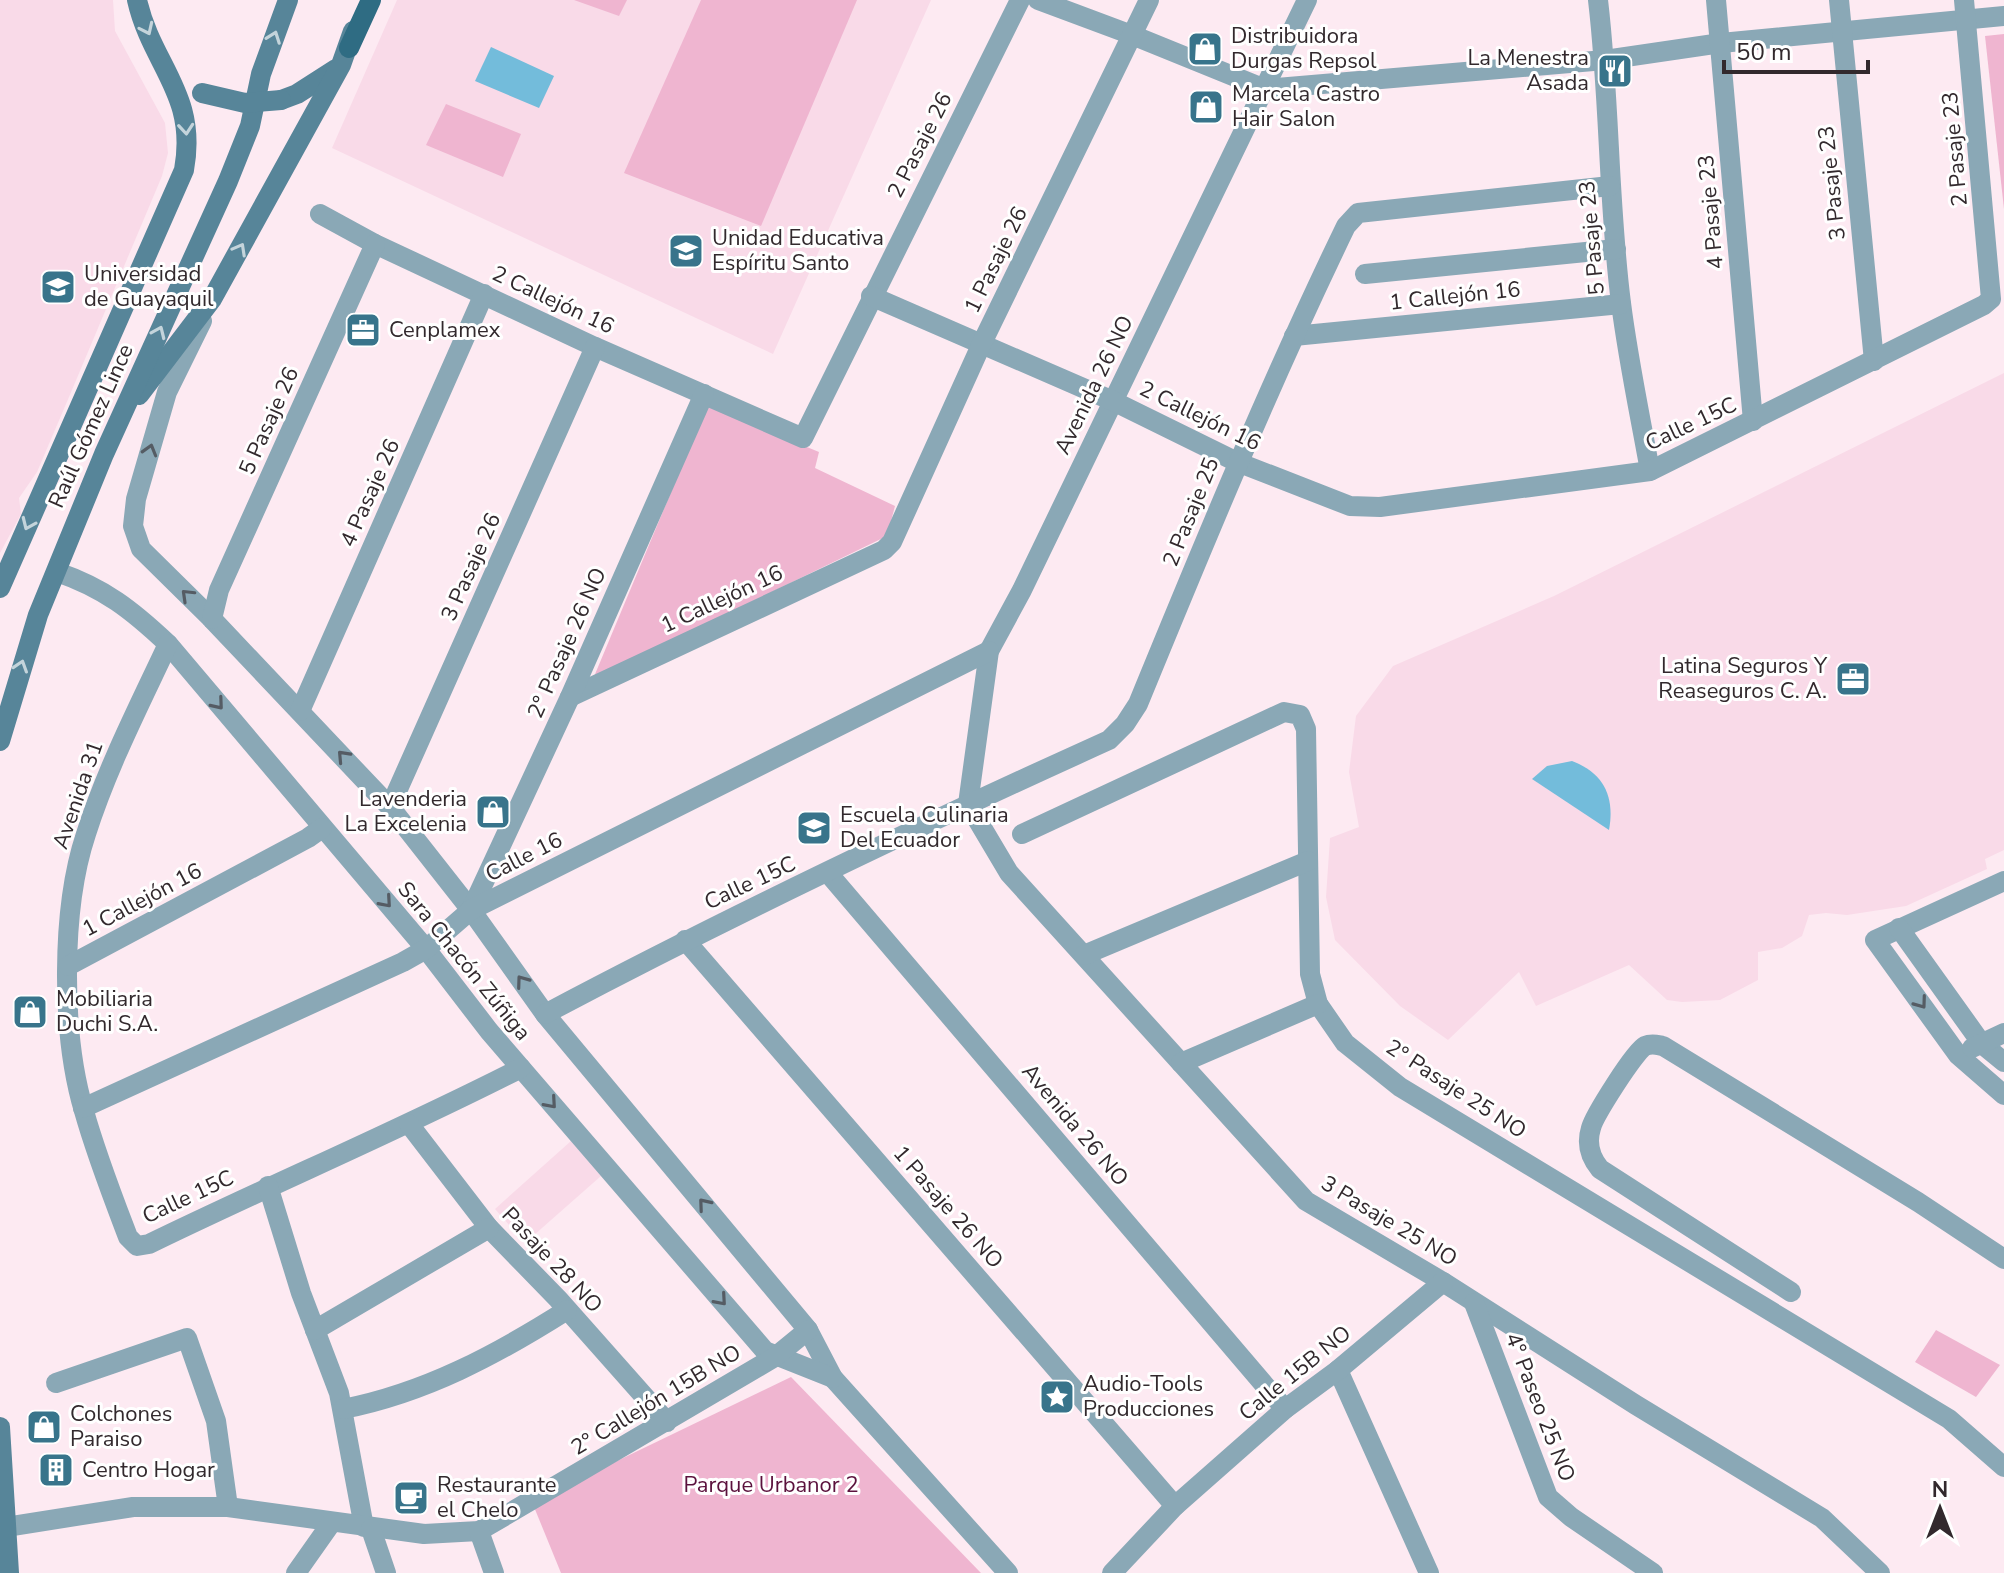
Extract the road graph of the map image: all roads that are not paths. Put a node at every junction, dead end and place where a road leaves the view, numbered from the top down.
1 (137, 0) edge
2 (288, 0) edge
3 (1020, 0) edge
4 (1038, 0) edge
5 (1149, 0) edge
6 (1307, 0) edge
7 (1598, 0) edge
8 (1716, 0) edge
9 (1839, 0) edge
10 (1964, 0) edge
11 (363, 1) edge
12 (2004, 16) edge
13 (1967, 21) junction
14 (1841, 31) junction
15 (1132, 35) junction
16 (1721, 43) junction
17 (160, 56) junction
18 (345, 57) junction
19 (1605, 60) junction
20 (1265, 89) junction
21 (1610, 186) junction
22 (320, 214) dead end
23 (375, 244) junction
24 (1616, 249) junction
25 (1365, 274) dead end
26 (484, 294) junction
27 (1993, 294) joint
28 (871, 296) junction
29 (212, 299) junction
30 (1621, 304) junction
31 (1294, 336) junction
32 (982, 343) junction
33 (595, 347) junction
34 (1874, 361) junction
35 (704, 394) junction
36 (1113, 401) junction
37 (1753, 421) junction
38 (799, 438) joint
39 (104, 454) junction
40 (1237, 462) junction
41 (1650, 471) junction
42 (1380, 507) joint
43 (892, 542) joint
44 (57, 572) junction
45 (0, 588) edge
46 (212, 619) junction
47 (168, 644) junction
48 (989, 651) junction
49 (570, 697) junction
50 (1138, 704) joint
51 (300, 711) junction
52 (0, 741) edge
53 (968, 804) junction
54 (390, 807) junction
55 (322, 828) junction
56 (1022, 834) dead end
57 (1308, 861) junction
58 (828, 873) junction
59 (2004, 881) edge
60 (471, 910) junction
61 (1899, 928) junction
62 (685, 940) junction
63 (426, 949) junction
64 (1084, 955) junction
65 (68, 966) junction
66 (1318, 1004) junction
67 (545, 1014) junction
68 (2004, 1033) edge
69 (1982, 1044) junction
70 (1958, 1055) junction
71 (2004, 1062) edge
72 (1181, 1063) junction
73 (521, 1068) junction
74 (2004, 1095) edge
75 (83, 1108) junction
76 (409, 1124) junction
77 (268, 1186) junction
78 (489, 1228) junction
79 (137, 1246) joint
80 (2004, 1259) edge
81 (1443, 1282) junction
82 (1791, 1292) dead end
83 (1474, 1303) junction
84 (567, 1310) junction
85 (315, 1330) junction
86 (808, 1330) junction
87 (775, 1357) junction
88 (1338, 1370) junction
89 (833, 1378) junction
90 (56, 1383) dead end
91 (343, 1409) junction
92 (1285, 1409) junction
93 (667, 1422) junction
94 (0, 1427) edge
95 (2004, 1467) edge
96 (1175, 1506) junction
97 (228, 1507) junction
98 (332, 1522) junction
99 (6, 1527) junction
100 (368, 1528) junction
101 (479, 1531) junction
102 (9, 1573) edge
103 (296, 1573) edge
104 (386, 1573) edge
105 (494, 1573) edge
106 (1008, 1573) edge
107 (1112, 1573) edge
108 (1429, 1573) edge
109 (1653, 1573) edge
110 (1880, 1573) edge

1 -> 17 main road, Raúl Gómez Lince
39 -> 2 main road, Raúl Gómez Lince
3 - 28 street, 2 Pasaje 26
4 - 15 street
5 - 15 street, 1 Pasaje 26
6 - 20 street, Avenida 26 NO
7 - 19 street, 5 Pasaje 23
8 - 16 street, 4 Pasaje 23
9 - 14 street, 3 Pasaje 23
10 - 13 street, 2 Pasaje 23
11 - 18 main road
12 - 13 street
13 - 14 street
13 - 27 street, 2 Pasaje 23
14 - 16 street
14 - 34 street, 3 Pasaje 23
15 - 20 street
15 - 32 street, 1 Pasaje 26
16 - 19 street
16 - 37 street, 4 Pasaje 23
17 - 18 main road, bridge
17 -> 45 main road, Raúl Gómez Lince
29 -> 18 main road
19 - 20 street
19 - 21 street, 5 Pasaje 23
20 - 36 street, Avenida 26 NO
21 - 24 street, 5 Pasaje 23
21 - 31 street, 2 Pasaje 25
22 - 23 street, 2 Callejón 16
23 - 26 street, 2 Callejón 16
23 - 46 street, 5 Pasaje 26
24 - 25 street
24 - 30 street, 5 Pasaje 23
26 - 33 street, 2 Callejón 16
26 - 51 street, 4 Pasaje 26
27 - 34 street, Calle 15C
28 - 32 street, 2 Callejón 16
28 - 38 street, 2 Pasaje 26
29 - 39 main road
46 -> 29 street, Sara Chacón Zúñiga
30 - 31 street, 1 Callejón 16
30 - 41 street, 5 Pasaje 23
31 - 40 street, 2 Pasaje 25
32 - 36 street, 2 Callejón 16
32 - 43 street, 1 Pasaje 26
33 - 35 street, 2 Callejón 16
33 - 54 street, 3 Pasaje 26
34 - 37 street, Calle 15C
35 - 38 street, 2 Callejón 16
35 - 49 street, 2° Pasaje 26 NO
36 - 40 street, 2 Callejón 16
36 - 48 street, Avenida 26 NO
37 - 41 street, Calle 15C
39 - 44 main road, Raúl Gómez Lince
40 - 42 street, 2 Callejón 16
40 - 50 street, 2 Pasaje 25
41 - 42 street, Calle 15C
43 - 49 street, 1 Callejón 16
44 - 47 street, Sara Chacón Zúñiga
52 -> 44 main road, Raúl Gómez Lince
46 - 51 street, Sara Chacón Zúñiga
47 -> 55 street, Sara Chacón Zúñiga
47 - 65 street, Avenida 31
48 - 53 street, Avenida 26 NO
48 - 60 street, Calle 16
49 - 60 street, 2° Pasaje 26 NO
50 - 53 street, Calle 15C
54 -> 51 street, Sara Chacón Zúñiga
53 - 58 street, Calle 15C
53 - 64 street, 3 Pasaje 25 NO
54 - 60 street, Sara Chacón Zúñiga
55 -> 63 street, Sara Chacón Zúñiga
55 - 65 street, 1 Callejón 16
56 - 57 street, 2° Pasaje 25 NO
57 - 64 street
57 - 66 street, 2° Pasaje 25 NO
58 - 62 street, Calle 15C
58 - 92 street, Avenida 26 NO
59 - 61 street
60 - 63 street, Calle 16
67 -> 60 street, Sara Chacón Zúñiga
61 - 69 street
61 -> 70 street
62 - 67 street, Calle 15C
62 - 96 street, 1 Pasaje 26 NO
63 - 73 street, Sara Chacón Zúñiga
63 - 75 street, Calle 16
64 - 72 street, 3 Pasaje 25 NO
65 - 75 street, Avenida 31
66 - 72 street
66 - 95 street, 2° Pasaje 25 NO
86 -> 67 street, Sara Chacón Zúñiga
68 - 69 street
69 - 70 street
69 - 71 street
70 - 74 street
72 - 81 street, 3 Pasaje 25 NO
73 - 76 street, Calle 15C
73 -> 87 street, Sara Chacón Zúñiga
75 - 79 street, Avenida 31
76 - 77 street, Calle 15C
76 - 78 street, Pasaje 28 NO
77 - 79 street, Calle 15C
77 - 85 street
78 - 84 street, Pasaje 28 NO
78 - 85 street
80 - 82 street
81 - 83 street, 3 Pasaje 25 NO
81 - 88 street, Calle 15B NO
83 - 109 street, 4° Paseo 25 NO
83 - 110 street, 3 Pasaje 25 NO
84 - 91 street
84 - 93 street, Pasaje 28 NO
85 - 91 street
86 - 87 street, 2° Callejón 15B NO
86 - 89 street, Sara Chacón Zúñiga
87 - 89 street, Sara Chacón Zúñiga
87 - 93 street, 2° Callejón 15B NO
88 - 92 street, Calle 15B NO
88 - 108 street
89 - 106 street, Sara Chacón Zúñiga
90 - 97 street
91 - 100 street
92 - 96 street, Calle 15B NO
93 - 101 street, 2° Callejón 15B NO
94 - 99 main road
96 - 107 street, Calle 15B NO
97 - 98 street, 2° Callejón 15B NO
97 - 99 street, 2° Callejón 15B NO
98 - 100 street, 2° Callejón 15B NO
98 - 103 street
99 - 102 main road
100 - 101 street, 2° Callejón 15B NO
100 - 104 street
101 - 105 street

